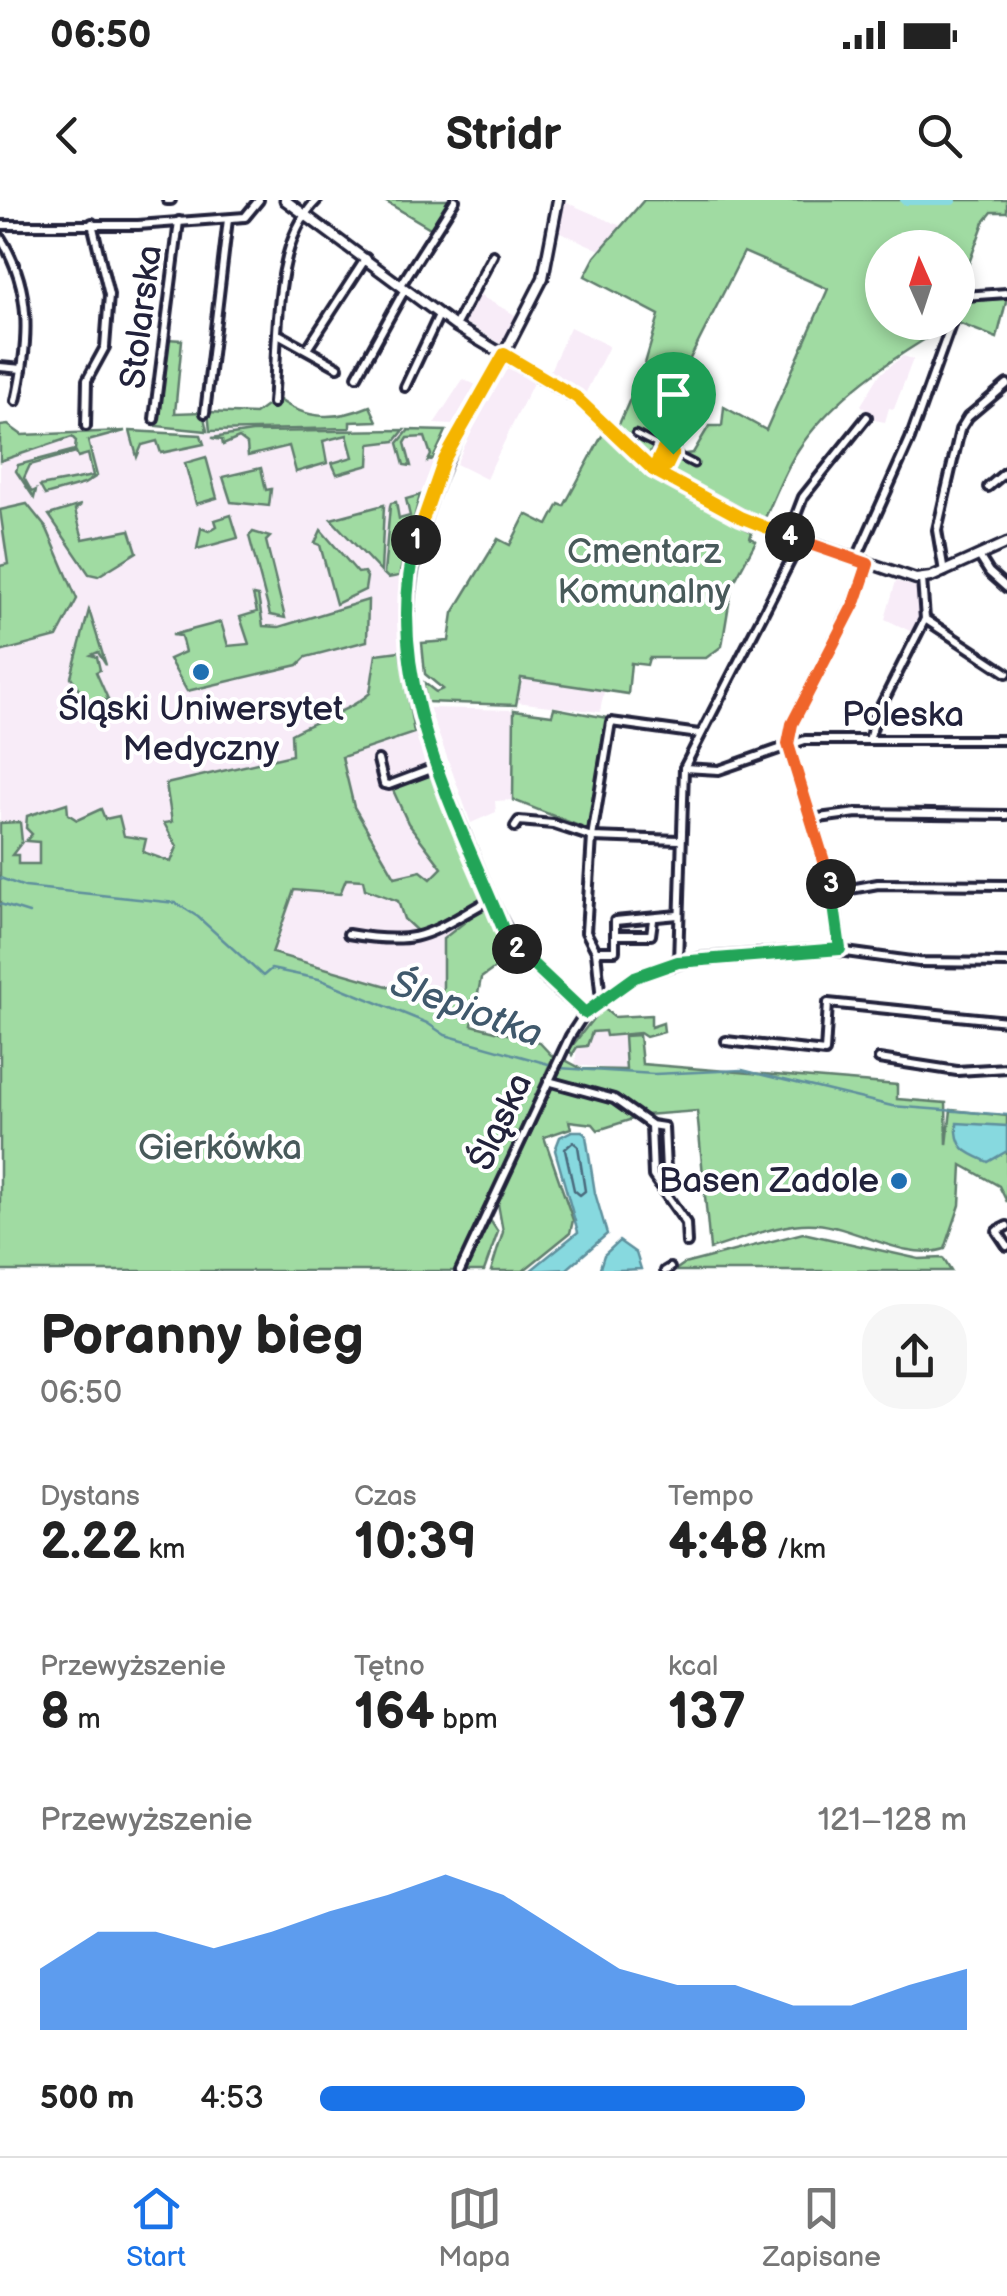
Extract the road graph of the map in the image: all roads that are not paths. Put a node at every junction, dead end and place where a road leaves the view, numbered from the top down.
1 (260, 200) edge
2 (285, 200) edge
3 (317, 200) edge
4 (455, 200) edge
5 (558, 200) edge
6 (304, 212) junction
7 (228, 218) junction
8 (179, 221) junction
9 (92, 223) junction
10 (0, 224) edge
11 (0, 237) edge
12 (493, 255) dead end
13 (366, 258) junction
14 (403, 287) junction
15 (1007, 293) edge
16 (975, 296) edge
17 (439, 315) junction
18 (455, 326) junction
19 (280, 335) junction
20 (946, 340) edge
21 (307, 348) junction
22 (504, 354) junction
23 (0, 367) edge
24 (338, 367) dead end
25 (22, 369) junction
26 (357, 376) dead end
27 (1007, 384) edge
28 (406, 387) dead end
29 (16, 401) dead end
30 (273, 403) dead end
31 (205, 413) dead end
32 (867, 417) dead end
33 (154, 419) dead end
34 (86, 426) dead end
35 (635, 434) dead end
36 (663, 449) junction
37 (673, 454) junction
38 (694, 464) dead end
39 (655, 465) junction
40 (1007, 471) edge
41 (988, 487) dead end
42 (788, 536) junction
43 (800, 540) junction
44 (1007, 542) edge
45 (979, 556) junction
46 (856, 560) junction
47 (868, 564) junction
48 (944, 572) junction
49 (922, 579) junction
50 (1007, 588) edge
51 (925, 619) junction
52 (1007, 672) edge
53 (700, 734) junction
54 (869, 740) junction
55 (1007, 740) edge
56 (789, 744) junction
57 (378, 760) dead end
58 (437, 767) junction
59 (684, 768) junction
60 (1007, 814) edge
61 (811, 819) junction
62 (515, 827) dead end
63 (592, 837) junction
64 (679, 840) junction
65 (1007, 885) edge
66 (834, 892) junction
67 (491, 899) junction
68 (678, 915) junction
69 (653, 920) junction
70 (348, 934) dead end
71 (615, 936) junction
72 (840, 949) junction
73 (596, 951) junction
74 (678, 962) junction
75 (1007, 963) edge
76 (600, 1000) junction
77 (585, 1013) junction
78 (1007, 1021) edge
79 (726, 1040) dead end
80 (879, 1058) dead end
81 (1007, 1068) edge
82 (548, 1082) junction
83 (651, 1126) junction
84 (668, 1197) junction
85 (1007, 1226) edge
86 (687, 1242) dead end
87 (1007, 1246) edge
88 (460, 1271) edge

1 - 7 street
2 - 6 street
3 - 6 street
4 - 14 street
5 - 22 street
6 - 13 street
6 - 19 street
7 - 8 street
7 - 31 street
8 - 9 street
8 - 33 street, Stolarska
9 - 10 street
9 - 34 street
11 - 25 street
12 - 18 street
13 - 14 street
13 - 21 street
14 - 17 street
14 - 26 street
15 - 16 street
17 - 18 street
17 - 28 street
18 - 22 street
19 - 21 street
19 - 30 street
20 - 46 street
21 - 24 street
22 - 39 street
22 - 58 street
23 - 25 street
25 - 29 street
27 - 48 street
32 - 42 street
35 - 36 street
36 - 37 street
36 - 37 street
36 - 39 street
37 - 38 street
37 - 39 street
39 - 42 street
40 - 41 street
42 - 43 street
43 - 46 street
43 - 53 street
44 - 45 street
45 - 48 street
45 - 50 street
46 - 47 street
47 - 49 street
47 - 56 street
48 - 49 street
49 - 51 street
51 - 52 street
51 - 54 street
53 - 59 street
53 - 63 street
54 - 55 street, Poleska
54 - 56 street, Poleska
56 - 59 street, Poleska
56 - 61 street
57 - 58 street
58 - 67 street
59 - 64 street
60 - 61 street
61 - 66 street
62 - 63 street
63 - 64 street
63 - 73 street
64 - 68 street
65 - 66 street
66 - 72 street
67 - 70 street
67 - 77 street
68 - 69 street
68 - 74 street
69 - 71 street
69 - 71 street
71 - 73 street
72 - 74 street, Śląska
72 - 75 street, Śląska
73 - 76 street
74 - 76 street, Śląska
76 - 77 street, Śląska
77 - 82 street, Śląska
78 - 79 street
80 - 81 street
82 - 83 street
82 - 88 street, Śląska
83 - 84 street
83 - 84 street
84 - 86 street
85 - 87 street

